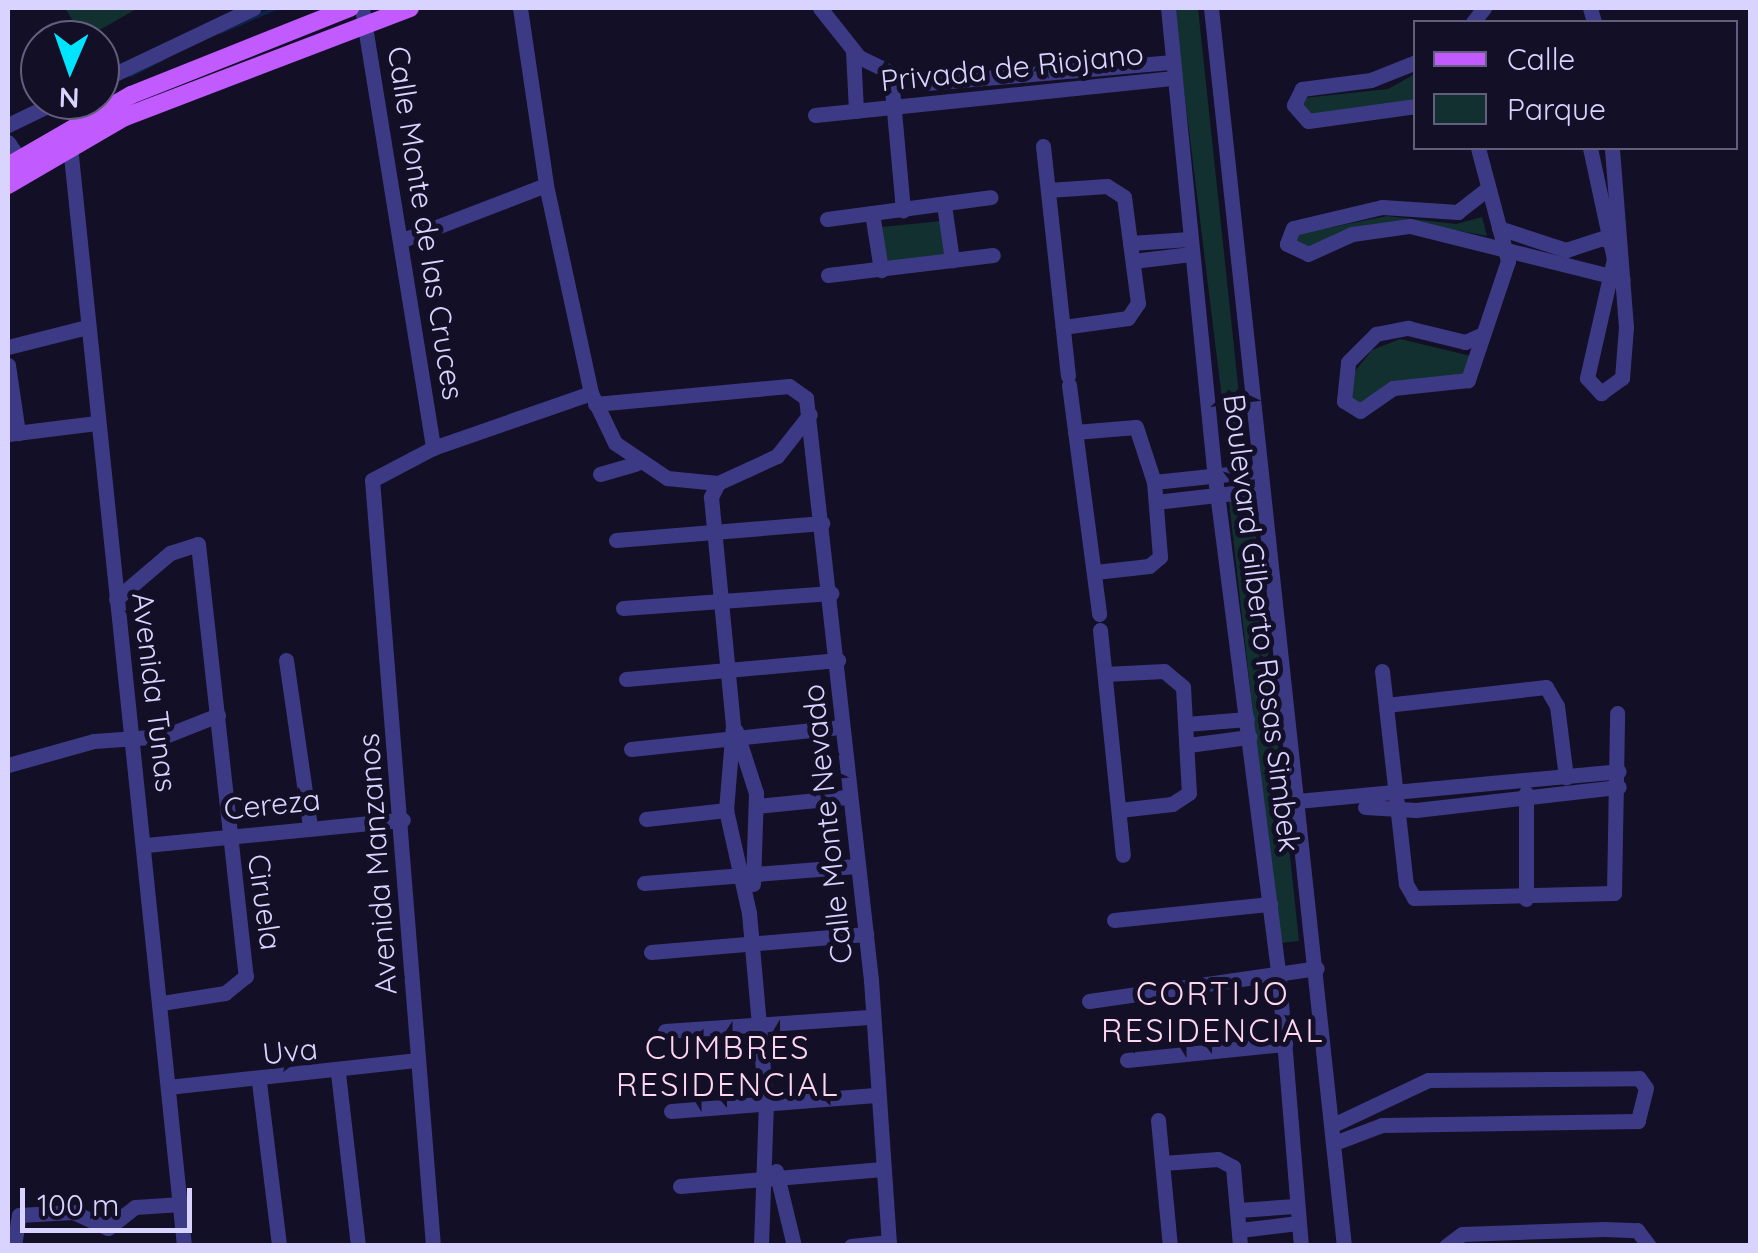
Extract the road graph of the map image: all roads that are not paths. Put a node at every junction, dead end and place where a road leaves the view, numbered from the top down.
1 (254, 8) edge
2 (350, 8) edge
3 (410, 8) edge
4 (520, 8) edge
5 (820, 8) edge
6 (1168, 8) edge
7 (1211, 8) edge
8 (364, 16) edge
9 (210, 42) junction
10 (852, 51) junction
11 (1413, 63) edge
12 (1174, 70) junction
13 (120, 75) edge
14 (891, 78) junction
15 (1020, 86) junction
16 (1413, 106) edge
17 (892, 108) junction
18 (856, 111) junction
19 (815, 115) dead end
20 (70, 146) junction
21 (1043, 146) dead end
22 (1478, 150) edge
23 (1591, 150) edge
24 (1612, 150) edge
25 (11, 152) edge
26 (8, 185) edge
27 (546, 185) junction
28 (1486, 188) junction
29 (1048, 190) junction
30 (991, 197) dead end
31 (944, 204) junction
32 (902, 210) junction
33 (872, 213) junction
34 (828, 219) dead end
35 (1499, 228) junction
36 (400, 241) junction
37 (1130, 243) junction
38 (1615, 245) junction
39 (1190, 247) junction
40 (1508, 254) junction
41 (992, 256) dead end
42 (952, 260) junction
43 (1133, 261) junction
44 (880, 270) junction
45 (828, 275) dead end
46 (1618, 279) junction
47 (87, 326) junction
48 (1062, 327) junction
49 (1482, 336) junction
50 (8, 347) edge
51 (8, 365) edge
52 (592, 399) junction
53 (808, 406) junction
54 (96, 423) junction
55 (1075, 432) junction
56 (13, 433) edge
57 (433, 448) junction
58 (813, 454) junction
59 (777, 456) junction
60 (636, 464) junction
61 (1257, 472) junction
62 (600, 474) dead end
63 (1215, 477) junction
64 (1154, 482) junction
65 (710, 488) junction
66 (1259, 490) junction
67 (1218, 495) junction
68 (1156, 502) junction
69 (822, 523) junction
70 (714, 533) junction
71 (616, 540) dead end
72 (1095, 572) junction
73 (831, 593) junction
74 (116, 599) junction
75 (721, 602) junction
76 (623, 608) dead end
77 (286, 660) dead end
78 (838, 660) junction
79 (728, 671) junction
80 (1382, 671) dead end
81 (1104, 674) junction
82 (626, 679) dead end
83 (1386, 704) junction
84 (1617, 713) dead end
85 (218, 715) junction
86 (1247, 719) junction
87 (1186, 724) junction
88 (842, 728) junction
89 (734, 733) junction
90 (1249, 737) junction
91 (135, 738) junction
92 (1188, 744) junction
93 (631, 749) dead end
94 (8, 765) edge
95 (1566, 777) junction
96 (1619, 779) junction
97 (1526, 790) junction
98 (847, 796) junction
99 (1397, 803) junction
100 (757, 806) junction
101 (1298, 806) junction
102 (726, 810) junction
103 (1119, 810) junction
104 (646, 819) dead end
105 (403, 820) junction
106 (310, 826) junction
107 (229, 836) junction
108 (146, 845) junction
109 (1123, 854) dead end
110 (856, 866) junction
111 (747, 877) junction
112 (644, 883) dead end
113 (1526, 899) junction
114 (1270, 904) junction
115 (1114, 920) dead end
116 (866, 934) junction
117 (752, 945) junction
118 (651, 952) dead end
119 (1316, 968) junction
120 (1279, 980) junction
121 (1089, 1001) dead end
122 (160, 1002) junction
123 (873, 1017) junction
124 (760, 1026) junction
125 (665, 1031) dead end
126 (1285, 1044) junction
127 (416, 1060) junction
128 (1127, 1060) dead end
129 (338, 1073) junction
130 (260, 1082) junction
131 (168, 1087) junction
132 (875, 1095) junction
133 (1387, 1098) junction
134 (766, 1102) junction
135 (671, 1112) dead end
136 (1158, 1120) dead end
137 (1333, 1125) junction
138 (1393, 1126) junction
139 (1334, 1143) junction
140 (1162, 1164) junction
141 (882, 1170) junction
142 (772, 1177) junction
143 (680, 1186) dead end
144 (181, 1204) junction
145 (1295, 1206) junction
146 (1238, 1210) junction
147 (1298, 1223) junction
148 (108, 1228) junction
149 (1604, 1237) edge
150 (1240, 1238) edge
151 (1496, 1239) edge
152 (889, 1244) edge
153 (14, 1246) edge
154 (102, 1246) edge
155 (184, 1246) edge
156 (279, 1246) edge
157 (358, 1246) edge
158 (433, 1246) edge
159 (761, 1246) edge
160 (794, 1246) edge
161 (851, 1246) edge
162 (1170, 1246) edge
163 (1302, 1246) edge
164 (1344, 1246) edge
165 (1446, 1246) edge
166 (1650, 1246) edge

1 - 9 street
2 - 9 main road
3 - 8 main road
4 - 27 street
5 - 10 street, Privada de Riojano
6 - 12 street, Boulevard Gilberto Rosas Simbek
7 - 61 street, Boulevard Gilberto Rosas Simbek
8 - 20 main road
8 - 36 street, Calle Monte de las Cruces
9 - 13 street
9 - 25 main road
10 - 14 street, Privada de Riojano
10 - 18 street, Privada de Riojano
11 - 16 street
12 - 15 street, Privada de Riojano
12 - 39 street, Boulevard Gilberto Rosas Simbek
14 - 15 street, Privada de Riojano
14 - 17 street
15 - 17 street, Privada de Riojano
17 - 18 street, Privada de Riojano
17 - 32 street
18 - 19 street, Privada de Riojano
20 - 26 main road
20 - 47 street, Avenida Tunas
21 - 29 street
22 - 28 street
23 - 38 street
24 - 38 street
27 - 36 street
27 - 52 street
28 - 35 street
28 - 40 street
29 - 37 street
29 - 48 street
30 - 31 street
31 - 32 street
31 - 42 street
32 - 33 street
33 - 34 street
33 - 44 street
35 - 38 street
35 - 40 street
36 - 57 street, Calle Monte de las Cruces
37 - 39 street
37 - 43 street
38 - 46 street
39 - 43 street
39 - 63 street, Boulevard Gilberto Rosas Simbek
40 - 46 street
40 - 49 street
41 - 42 street
42 - 44 street
43 - 48 street
44 - 45 street
46 - 46 street
47 - 50 street
47 - 54 street, Avenida Tunas
48 - 55 street
49 - 49 street
51 - 56 street
52 - 53 street
52 - 57 street
52 - 60 street
53 - 58 street, Calle Monte Nevado
53 - 59 street
54 - 56 street
54 - 74 street, Avenida Tunas
55 - 64 street
55 - 72 street
57 - 105 street, Avenida Manzanos
58 - 59 street
58 - 69 street, Calle Monte Nevado
59 - 65 street
60 - 62 street
60 - 65 street
61 - 63 street
61 - 66 street, Boulevard Gilberto Rosas Simbek
63 - 64 street
63 - 67 street, Boulevard Gilberto Rosas Simbek
64 - 68 street
65 - 70 street
66 - 67 street
66 - 101 street, Boulevard Gilberto Rosas Simbek
67 - 68 street
67 - 86 street, Boulevard Gilberto Rosas Simbek
68 - 72 street
69 - 70 street
69 - 73 street, Calle Monte Nevado
70 - 71 street
70 - 75 street
72 - 81 street
73 - 75 street
73 - 78 street, Calle Monte Nevado
74 - 85 street, Ciruela
74 - 91 street, Avenida Tunas
75 - 76 street
75 - 79 street
77 - 106 street
78 - 79 street
78 - 88 street, Calle Monte Nevado
79 - 82 street
79 - 89 street
80 - 83 street
81 - 87 street
81 - 103 street
83 - 95 street
83 - 99 street
84 - 96 street
85 - 91 street
85 - 107 street, Ciruela
86 - 87 street
86 - 90 street, Boulevard Gilberto Rosas Simbek
87 - 92 street
88 - 89 street
88 - 98 street, Calle Monte Nevado
89 - 93 street
89 - 100 street
89 - 102 street
90 - 92 street
90 - 114 street, Boulevard Gilberto Rosas Simbek
91 - 94 street
91 - 108 street, Avenida Tunas
92 - 103 street
95 - 96 street
95 - 97 street
96 - 97 street
96 - 113 street
97 - 99 street
97 - 113 street
98 - 100 street
98 - 110 street, Calle Monte Nevado
99 - 101 street
99 - 113 street
100 - 111 street
101 - 119 street, Boulevard Gilberto Rosas Simbek
102 - 104 street
102 - 111 street
103 - 109 street
105 - 106 street, Cereza
105 - 127 street, Avenida Manzanos
106 - 107 street, Cereza
107 - 108 street, Cereza
107 - 122 street, Ciruela
108 - 122 street, Avenida Tunas
110 - 111 street
110 - 116 street, Calle Monte Nevado
111 - 112 street
111 - 117 street
114 - 115 street
114 - 120 street, Boulevard Gilberto Rosas Simbek
116 - 117 street
116 - 123 street, Calle Monte Nevado
117 - 118 street
117 - 124 street
119 - 120 street
119 - 137 street, Boulevard Gilberto Rosas Simbek
120 - 121 street
120 - 126 street, Boulevard Gilberto Rosas Simbek
122 - 131 street, Avenida Tunas
123 - 124 street
123 - 132 street, Calle Monte Nevado
124 - 125 street
124 - 134 street
126 - 128 street
126 - 145 street, Boulevard Gilberto Rosas Simbek
127 - 129 street, Uva
127 - 158 street, Avenida Manzanos
129 - 130 street, Uva
129 - 157 street
130 - 131 street, Uva
130 - 156 street
131 - 144 street, Avenida Tunas
132 - 134 street
132 - 141 street, Calle Monte Nevado
133 - 137 street
133 - 138 street
133 - 138 street
134 - 135 street
134 - 142 street
136 - 140 street
137 - 139 street, Boulevard Gilberto Rosas Simbek
138 - 139 street
139 - 164 street, Boulevard Gilberto Rosas Simbek
140 - 146 street
140 - 162 street
141 - 142 street
141 - 152 street, Calle Monte Nevado
142 - 143 street
142 - 159 street
142 - 160 street
144 - 148 street
144 - 155 street, Avenida Tunas
145 - 146 street
145 - 147 street, Boulevard Gilberto Rosas Simbek
146 - 150 street
147 - 150 street
147 - 163 street, Boulevard Gilberto Rosas Simbek
148 - 153 street
148 - 154 street
149 - 151 street
149 - 166 street
151 - 165 street
152 - 161 street

